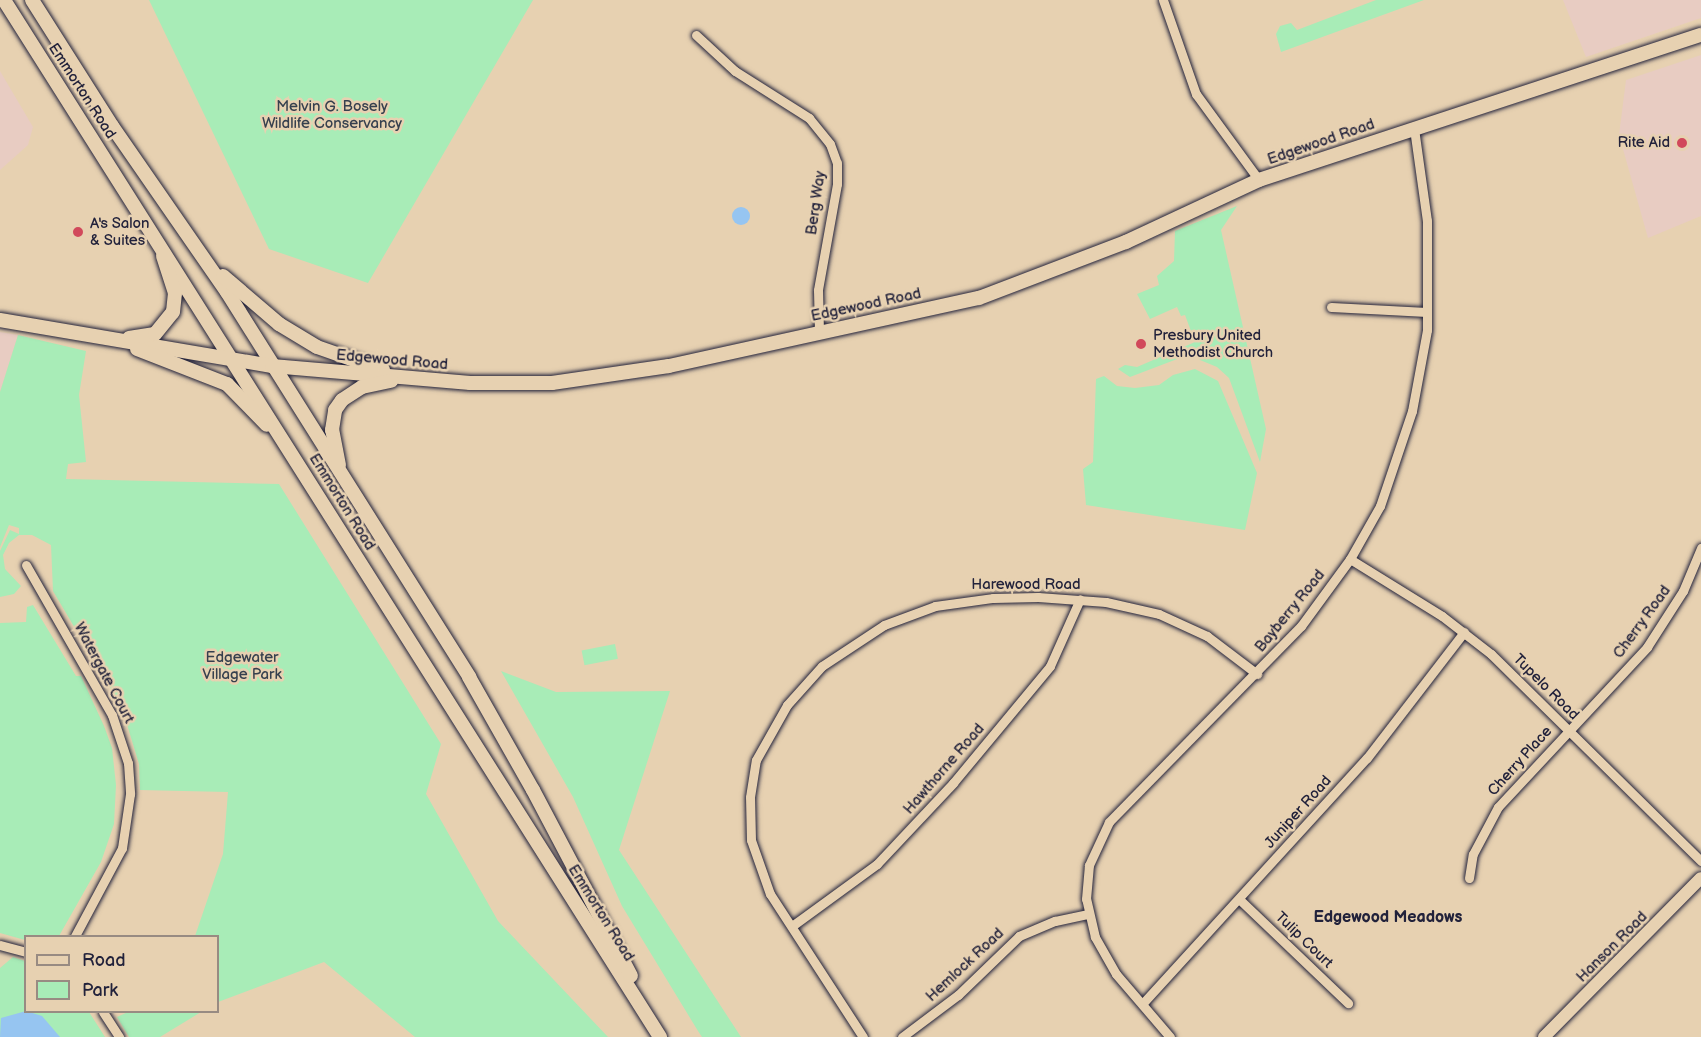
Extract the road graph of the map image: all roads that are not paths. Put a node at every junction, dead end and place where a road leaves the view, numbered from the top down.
1 (4, 0) edge
2 (32, 0) edge
3 (1163, 0) edge
4 (696, 35) dead end
5 (1701, 35) edge
6 (1414, 128) junction
7 (1259, 180) junction
8 (192, 237) junction
9 (160, 242) junction
10 (1331, 307) dead end
11 (1427, 312) junction
12 (0, 320) edge
13 (819, 332) junction
14 (118, 340) junction
15 (234, 360) junction
16 (272, 366) junction
17 (407, 378) junction
18 (292, 453) junction
19 (344, 481) junction
20 (1701, 548) edge
21 (1350, 559) junction
22 (26, 565) dead end
23 (1080, 599) junction
24 (1464, 632) junction
25 (1257, 674) junction
26 (1567, 730) junction
27 (1701, 861) edge
28 (1469, 878) dead end
29 (1701, 878) edge
30 (1239, 899) junction
31 (1088, 914) junction
32 (792, 926) junction
33 (76, 935) edge
34 (0, 945) edge
35 (24, 951) edge
36 (1143, 1003) junction
37 (1348, 1003) dead end
38 (104, 1013) edge
39 (651, 1022) junction
40 (1552, 1034) edge
41 (119, 1037) edge
42 (660, 1037) edge
43 (863, 1037) edge
44 (902, 1037) edge
45 (1170, 1037) edge

1 - 9 main road, Emmorton Road
2 - 8 main road, Emmorton Road
3 - 7 street
4 - 13 street, Berg Way
5 - 6 main road, Edgewood Road
6 - 7 main road, Edgewood Road
6 - 11 street, Bayberry Road
7 - 13 main road, Edgewood Road
8 - 16 main road, Emmorton Road
8 - 17 main road
9 - 14 main road
9 - 15 main road, Emmorton Road
10 - 11 street
11 - 21 street, Bayberry Road
12 - 14 main road, Edgewood Road
13 - 17 main road, Edgewood Road
14 - 15 main road, Edgewood Road
14 - 18 main road
15 - 16 main road, Edgewood Road
15 - 18 main road, Emmorton Road
16 - 17 main road, Edgewood Road
16 - 19 main road, Emmorton Road
17 - 19 main road
18 - 39 main road, Emmorton Road
19 - 39 main road, Emmorton Road
20 - 26 street, Cherry Road
21 - 24 street, Tupelo Road
21 - 25 street, Bayberry Road
22 - 33 street, Watergate Court
23 - 25 street, Harewood Road
23 - 32 street, Hawthorne Road
23 - 32 street, Harewood Road
24 - 26 street, Tupelo Road
24 - 30 street, Juniper Road
25 - 31 street, Bayberry Road
26 - 27 street, Tupelo Road
26 - 28 street, Cherry Place
29 - 40 street, Hanson Road
30 - 36 street, Juniper Road
30 - 37 street, Tulip Court
31 - 36 street, Bayberry Road
31 - 44 street, Hemlock Road
32 - 43 street, Harewood Road
34 - 35 street
36 - 45 street, Bayberry Road
38 - 41 street
39 - 42 main road, Emmorton Road

